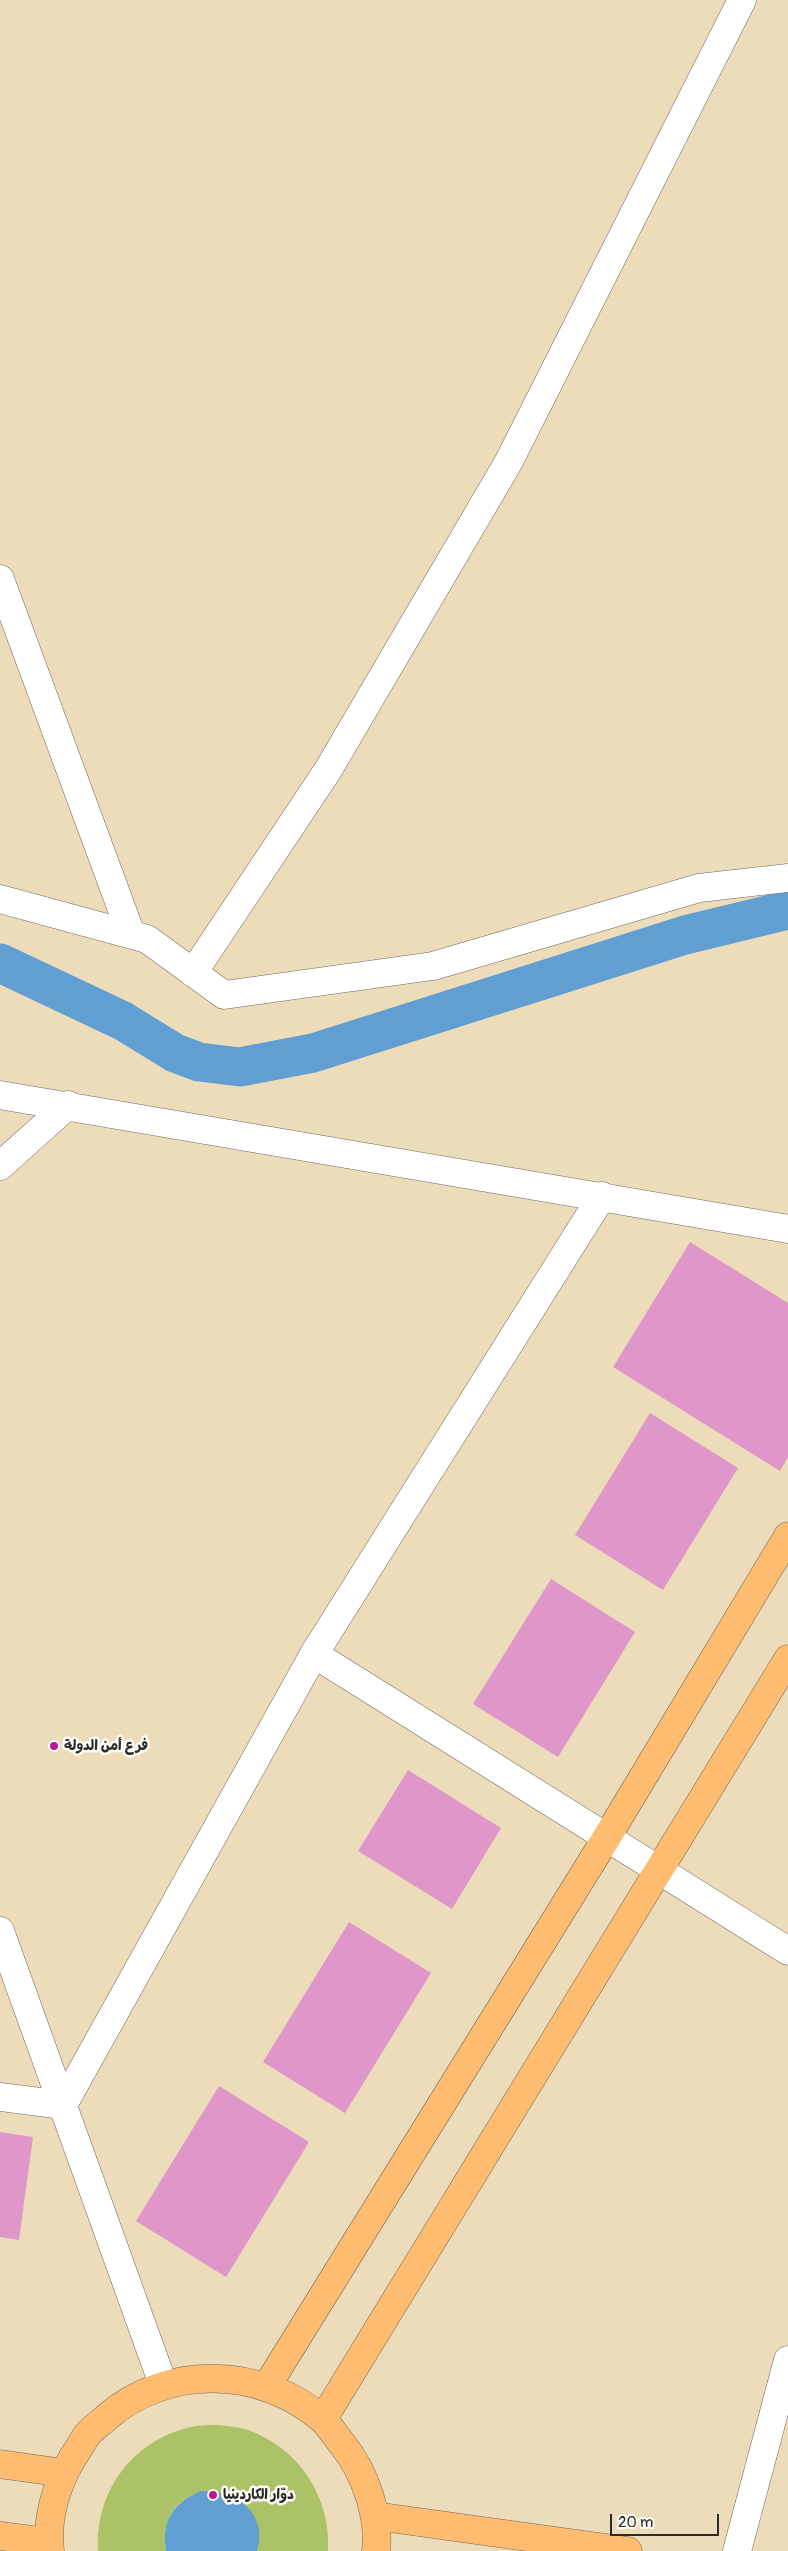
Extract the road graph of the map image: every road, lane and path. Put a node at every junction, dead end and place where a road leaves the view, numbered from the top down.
1 (742, 0) edge
2 (0, 579) edge
3 (788, 878) edge
4 (0, 899) edge
5 (132, 934) junction
6 (193, 973) junction
7 (0, 1095) edge
8 (68, 1105) junction
9 (0, 1166) edge
10 (602, 1196) junction
11 (788, 1229) edge
12 (788, 1536) edge
13 (314, 1654) junction
14 (788, 1660) edge
15 (607, 1837) junction
16 (660, 1869) junction
17 (0, 1930) edge
18 (788, 1951) edge
19 (0, 2097) edge
20 (63, 2106) junction
21 (788, 2360) edge
22 (163, 2384) junction
23 (267, 2386) junction
24 (323, 2419) junction
25 (0, 2464) edge
26 (64, 2473) junction
27 (375, 2516) junction
28 (0, 2536) edge
29 (49, 2546) edge
30 (376, 2551) edge
31 (628, 2551) edge
32 (737, 2551) edge

1 - 6 street
2 - 5 street
3 - 6 street
4 - 5 street
5 - 6 street
7 - 8 street
8 - 9 street
8 - 10 street
10 - 11 street
10 - 13 street
12 - 15 main road
13 - 15 street
13 - 20 street
14 - 16 main road
15 - 16 street
15 - 23 main road
16 - 18 street
16 - 24 main road
17 - 20 street
19 - 20 street
20 - 22 street
21 - 32 street
22 - 23 main road
22 - 26 main road
23 - 24 main road
24 - 27 main road
25 - 26 main road
26 - 29 main road
27 - 30 main road
27 - 31 main road
28 - 29 main road

